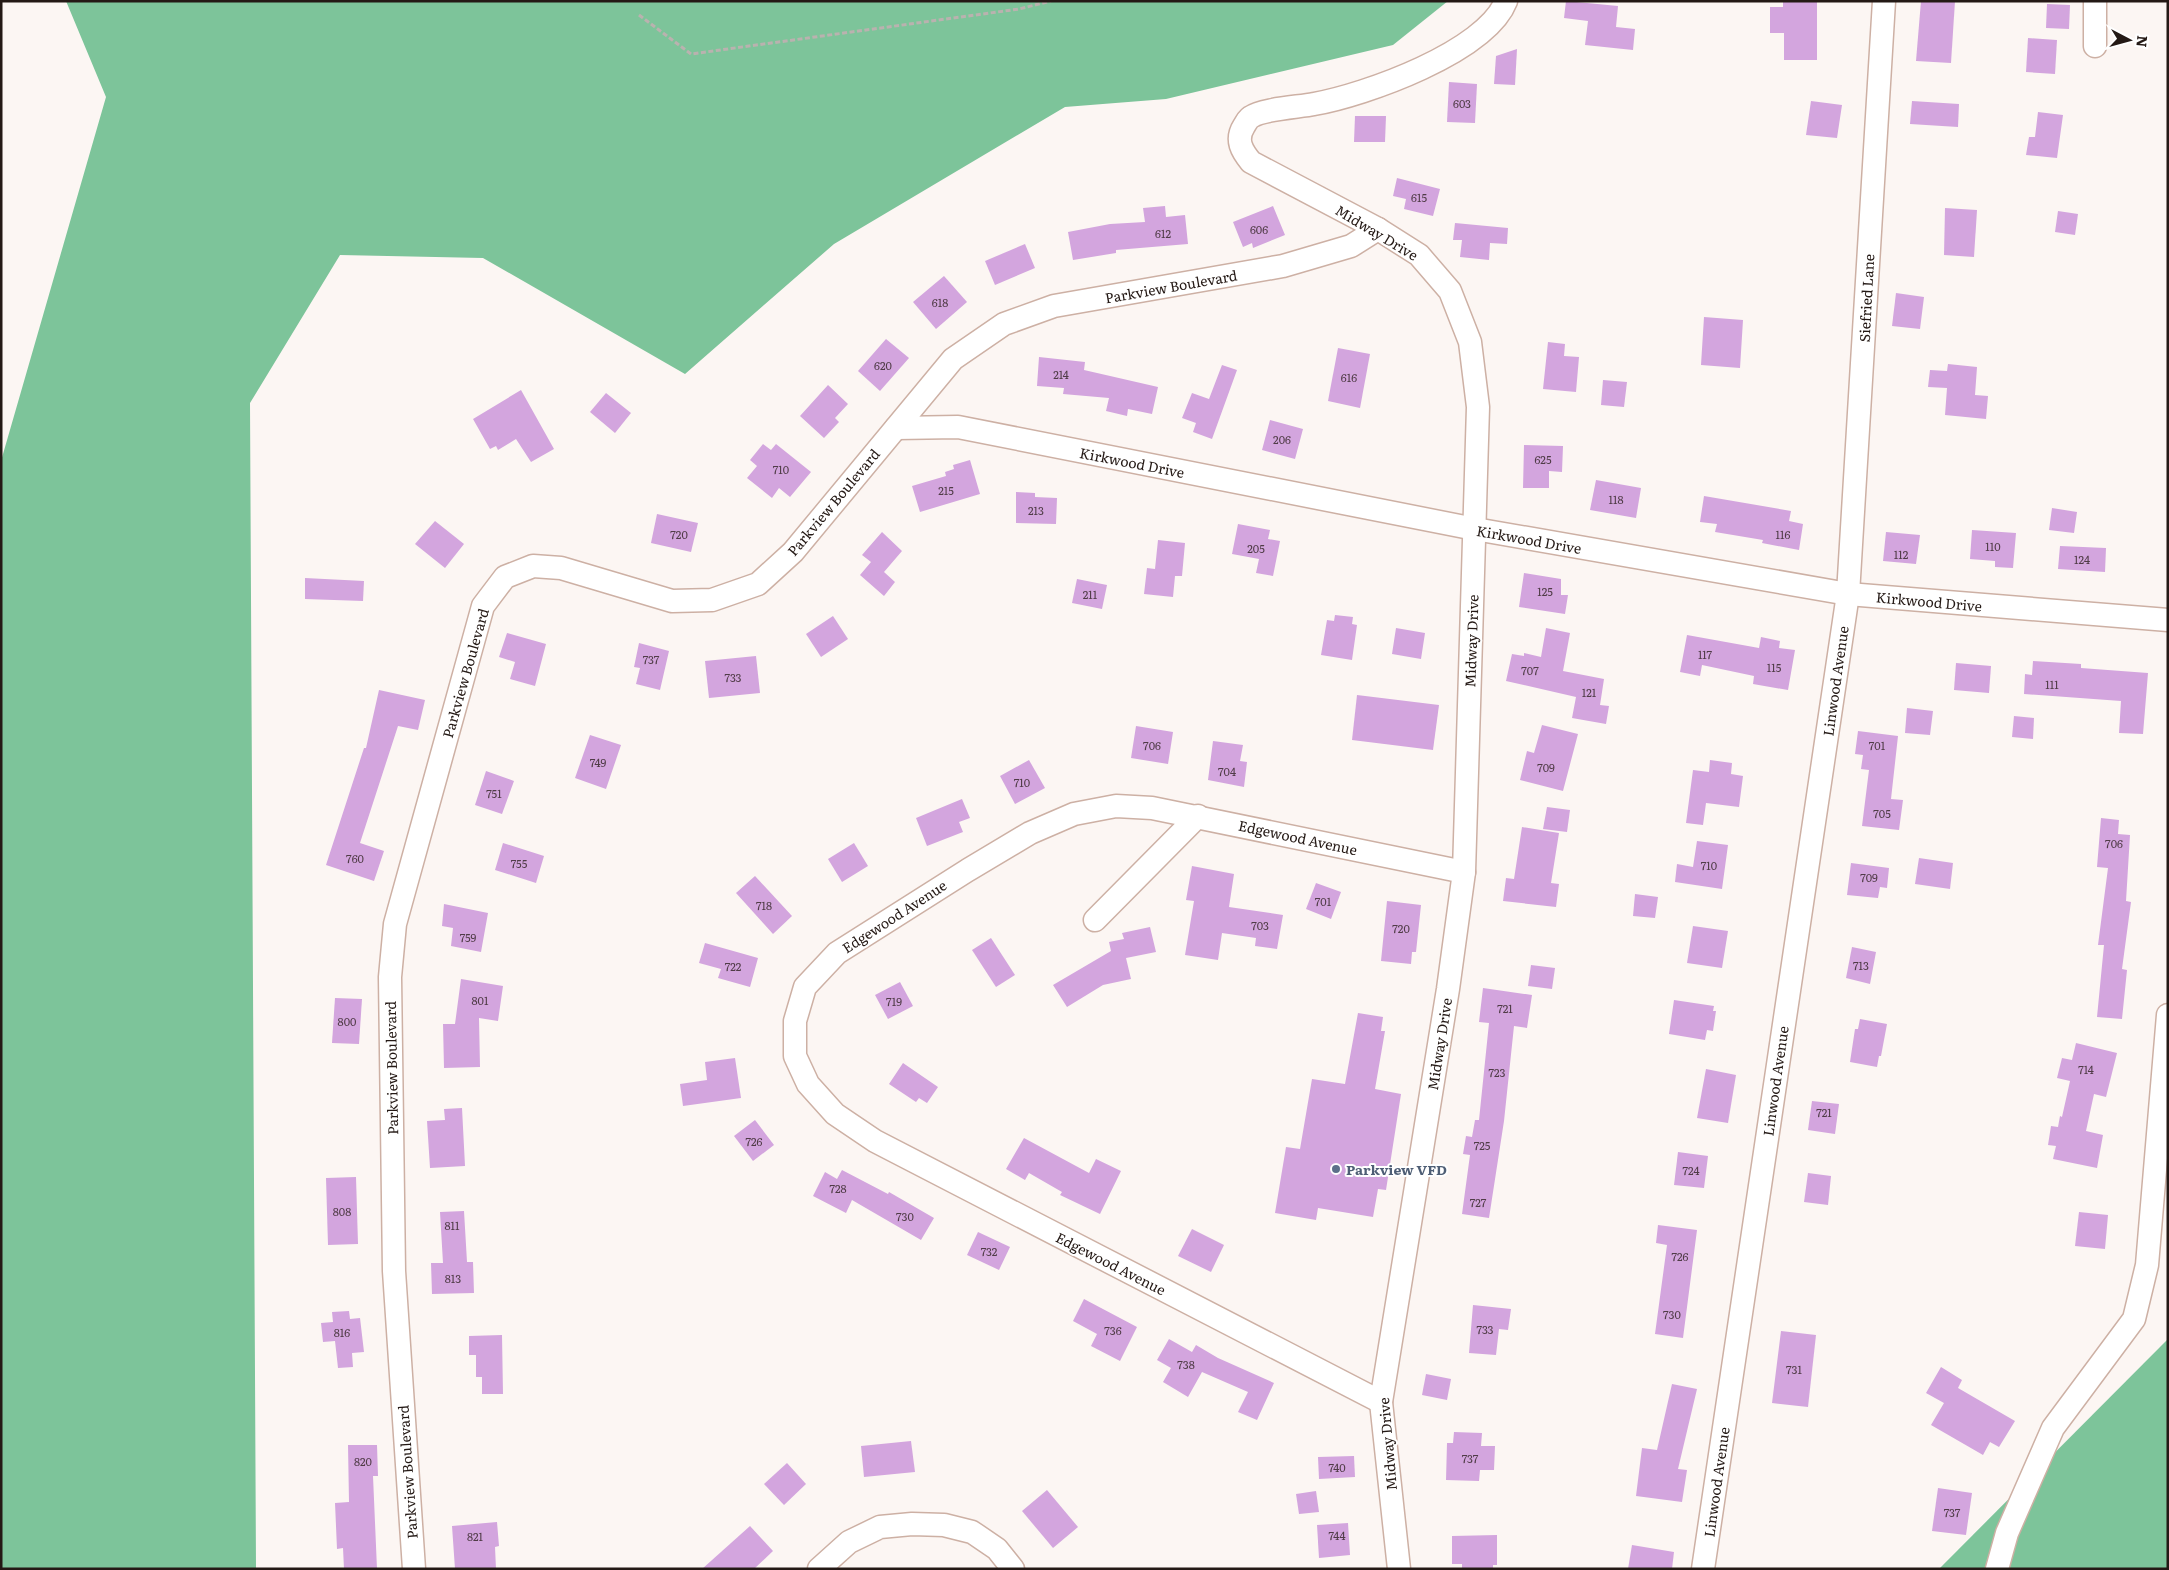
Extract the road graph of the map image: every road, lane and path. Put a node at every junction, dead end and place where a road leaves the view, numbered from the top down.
1 (1051, 1) edge
2 (1506, 1) edge
3 (1884, 1) edge
4 (2095, 1) edge
5 (639, 15) dead end
6 (2095, 46) dead end
7 (1378, 229) junction
8 (896, 428) junction
9 (1475, 529) junction
10 (1848, 594) junction
11 (2168, 620) edge
12 (1198, 816) junction
13 (1464, 872) junction
14 (1095, 920) dead end
15 (2168, 1015) edge
16 (1381, 1402) junction
17 (414, 1569) edge
18 (819, 1569) edge
19 (1013, 1569) edge
20 (1399, 1569) edge
21 (1703, 1569) edge
22 (1997, 1569) edge

1 - 5 path
2 - 7 street, Midway Drive
3 - 10 street, Siefried Lane
4 - 6 street
7 - 8 street, Parkview Boulevard
7 - 9 street, Midway Drive
8 - 9 street, Kirkwood Drive
8 - 17 street, Parkview Boulevard
9 - 10 street, Kirkwood Drive
9 - 13 street, Midway Drive
10 - 11 street, Kirkwood Drive
10 - 21 street, Linwood Avenue
12 - 13 street, Edgewood Avenue
12 - 14 street
12 - 16 street, Edgewood Avenue
13 - 16 street, Midway Drive
15 - 22 street
16 - 20 street, Midway Drive
18 - 19 street

